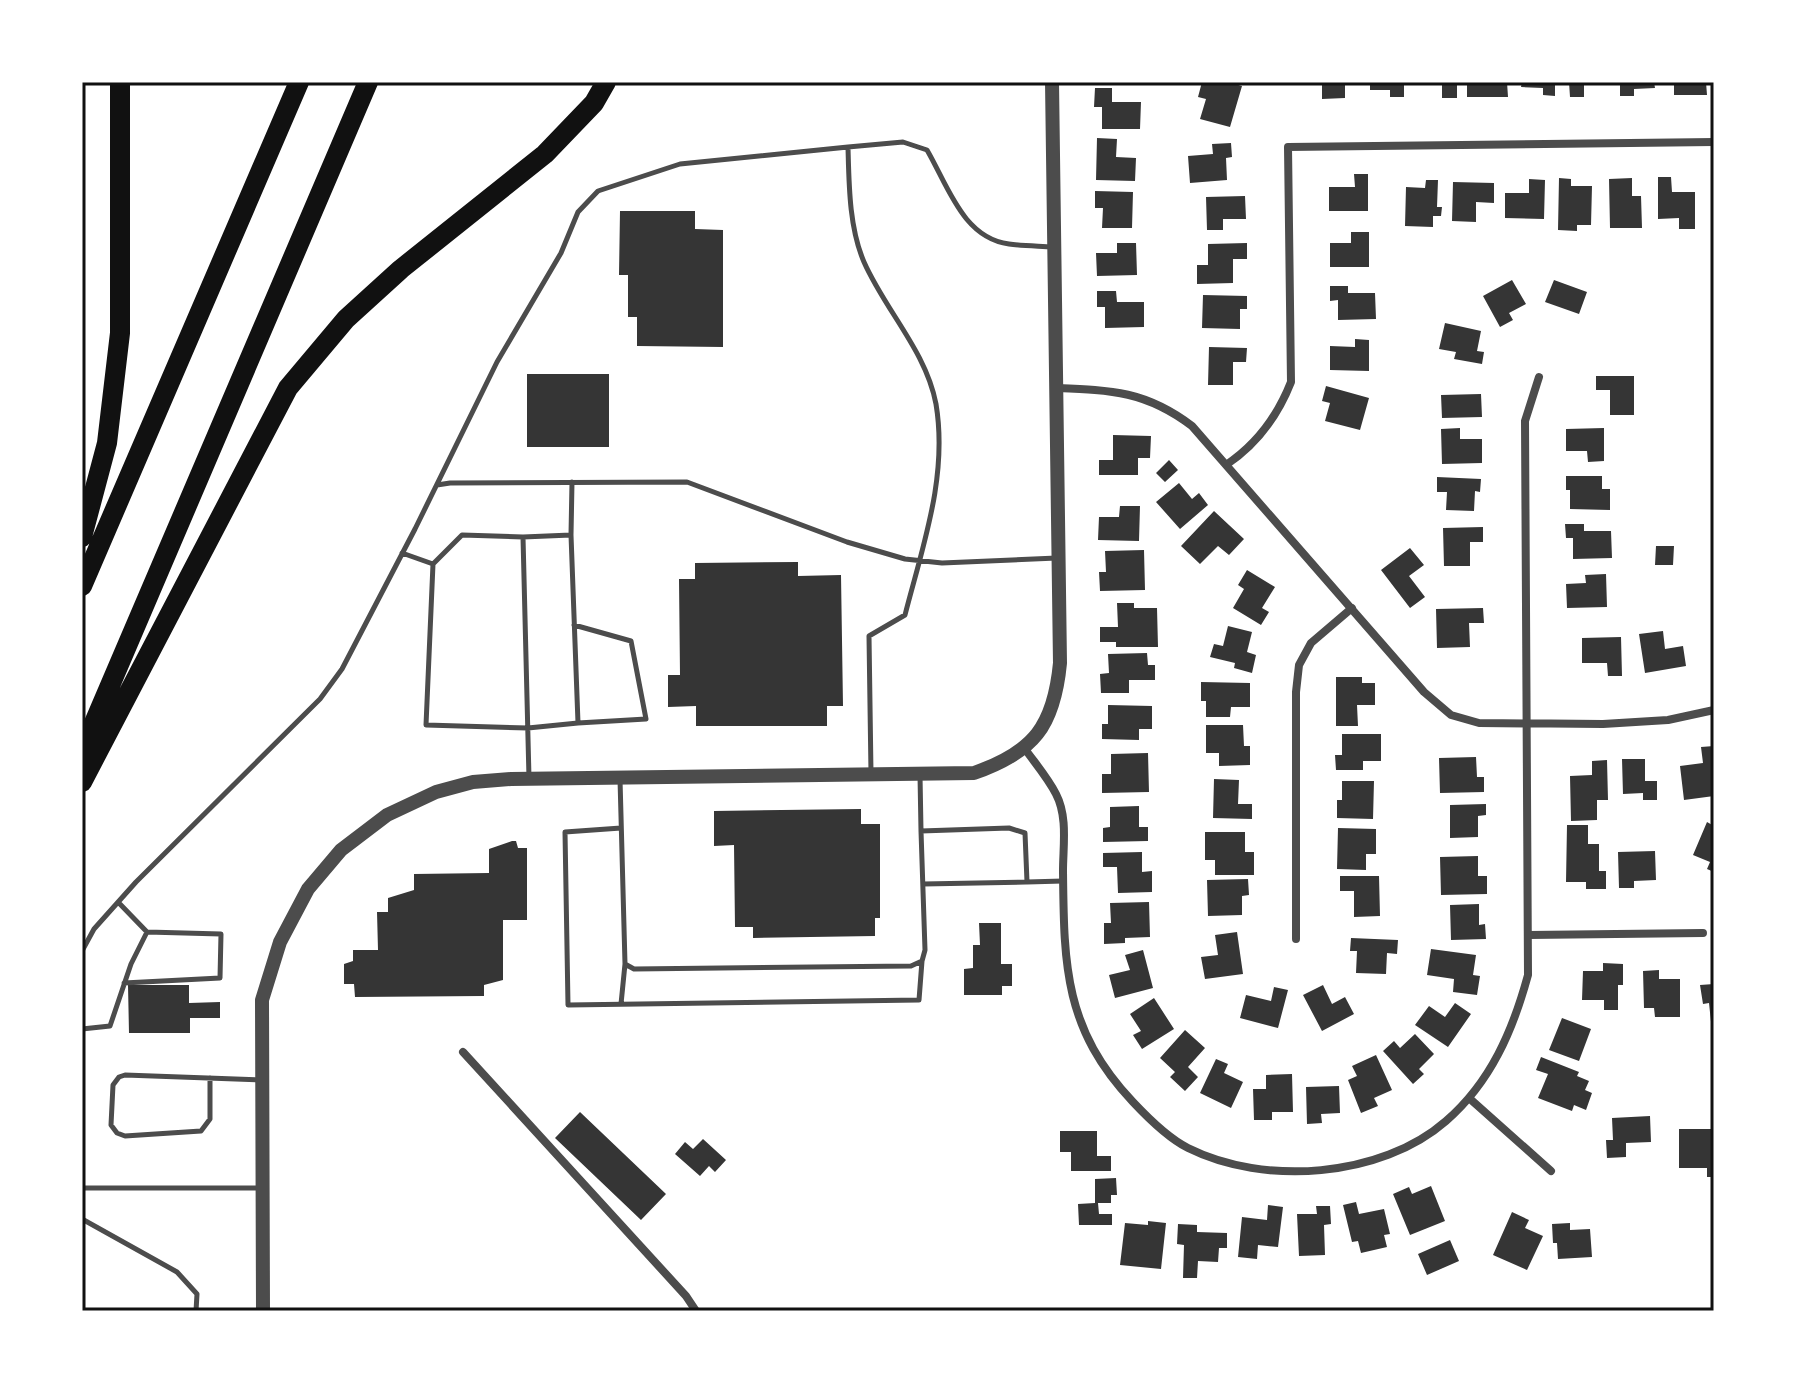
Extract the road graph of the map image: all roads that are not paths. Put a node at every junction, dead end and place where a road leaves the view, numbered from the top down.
1 (120, 82) edge
2 (299, 82) edge
3 (368, 82) edge
4 (606, 82) edge
5 (1052, 82) edge
6 (1714, 142) edge
7 (848, 147) junction
8 (1054, 247) junction
9 (1539, 377) dead end
10 (1055, 388) junction
11 (1226, 465) junction
12 (572, 482) junction
13 (437, 485) junction
14 (571, 535) junction
15 (82, 537) edge
16 (523, 537) junction
17 (402, 553) junction
18 (1058, 558) junction
19 (919, 560) junction
20 (433, 564) junction
21 (82, 586) edge
22 (1352, 608) junction
23 (574, 625) junction
24 (1714, 710) edge
25 (578, 723) junction
26 (1527, 724) junction
27 (528, 728) junction
28 (1025, 749) junction
29 (82, 751) edge
30 (920, 774) junction
31 (871, 775) junction
32 (620, 778) junction
33 (529, 779) junction
34 (82, 782) edge
35 (621, 828) junction
36 (921, 831) junction
37 (1063, 881) junction
38 (1027, 882) junction
39 (923, 884) junction
40 (118, 902) junction
41 (147, 932) junction
42 (1703, 933) dead end
43 (1529, 935) junction
44 (1296, 939) dead end
45 (82, 951) edge
46 (922, 961) junction
47 (625, 964) junction
48 (124, 983) junction
49 (621, 1004) junction
50 (82, 1029) edge
51 (463, 1052) dead end
52 (210, 1078) junction
53 (262, 1080) junction
54 (1469, 1098) junction
55 (1551, 1171) dead end
56 (82, 1188) edge
57 (263, 1188) junction
58 (82, 1219) edge
59 (196, 1311) edge
60 (263, 1311) edge
61 (696, 1311) edge

1 - 15 highway
2 - 21 highway
3 - 29 highway
4 - 34 highway
5 - 8 street
6 - 11 street
7 - 8 lane
7 - 13 lane
7 - 19 lane
8 - 10 street
9 - 26 street
10 - 11 street
10 - 18 street
11 - 22 street
12 - 13 lane
12 - 14 lane
12 - 19 lane
13 - 17 lane
14 - 16 lane
14 - 23 lane
16 - 20 lane
16 - 27 lane
17 - 20 lane
17 - 40 lane
18 - 19 lane
18 - 28 street
19 - 31 lane
20 - 27 lane
22 - 26 street
22 - 44 street
23 - 25 lane
23 - 25 lane
24 - 26 street
25 - 27 lane
26 - 43 street
27 - 33 lane
28 - 30 street
28 - 37 street
30 - 31 street
30 - 36 lane
31 - 32 street
32 - 33 street
32 - 35 lane
33 - 53 street
35 - 47 lane
35 - 49 lane
36 - 38 lane
36 - 39 lane
37 - 38 lane
37 - 54 street
38 - 39 lane
39 - 46 lane
40 - 41 lane
40 - 45 lane
41 - 48 lane
41 - 48 lane
42 - 43 street
43 - 54 street
46 - 47 lane
46 - 49 lane
47 - 49 lane
48 - 50 lane
51 - 61 street
52 - 52 lane
52 - 53 lane
53 - 57 street
54 - 55 street
56 - 57 lane
57 - 60 street
58 - 59 lane

